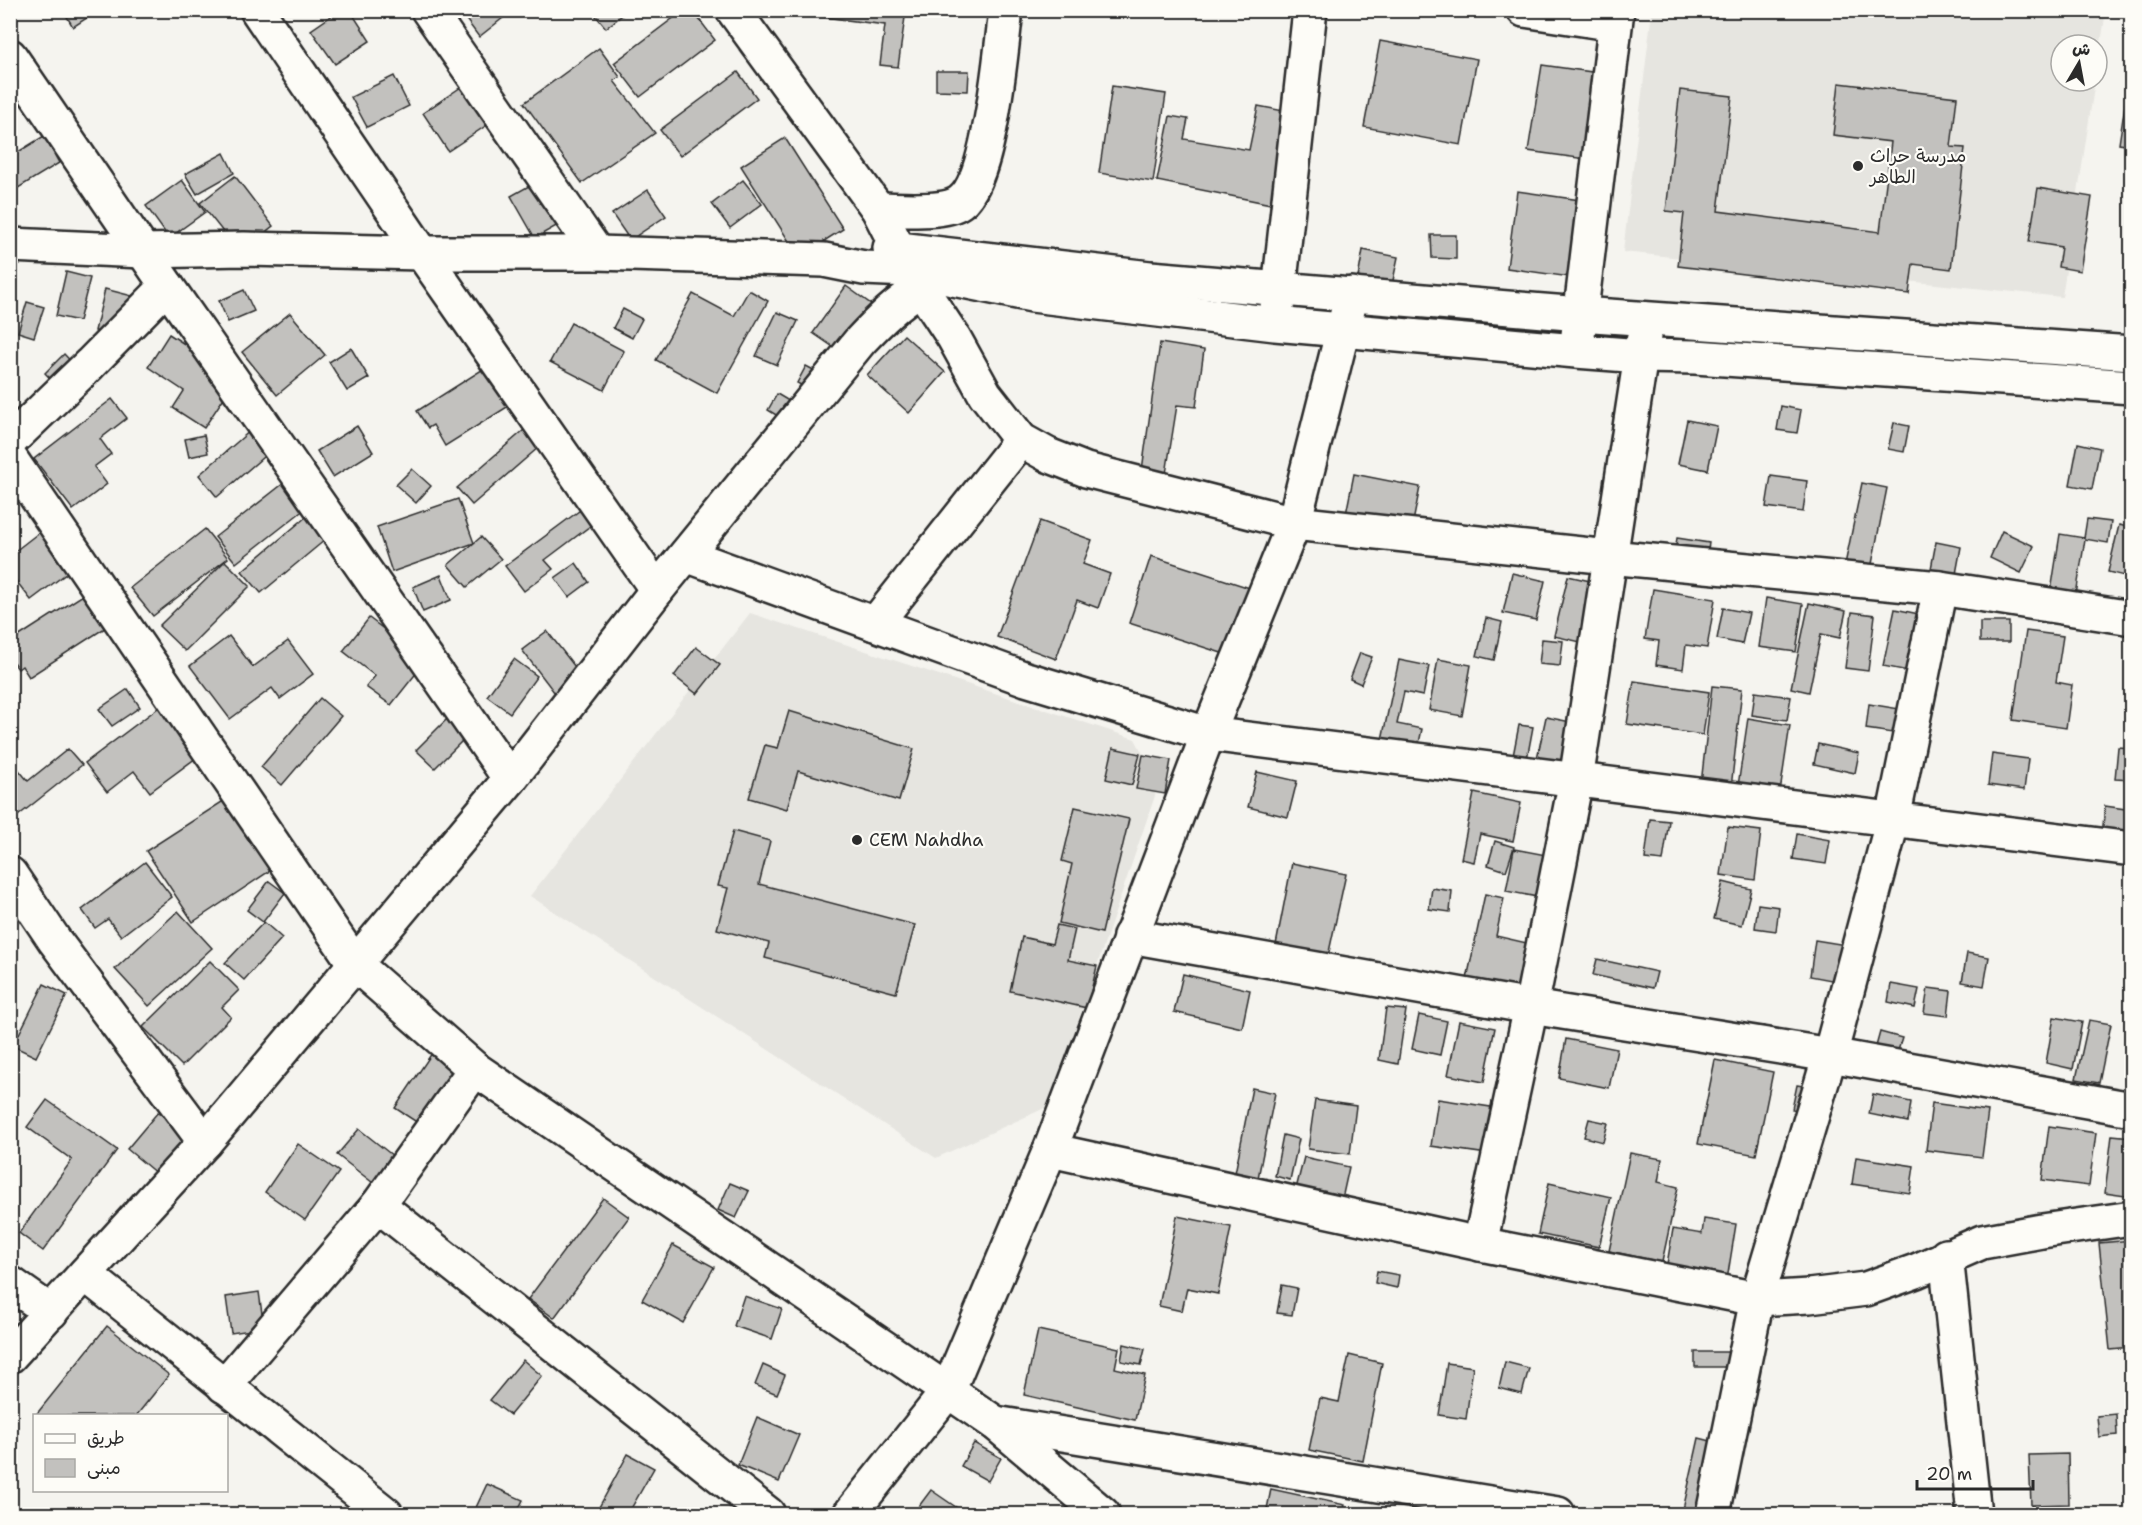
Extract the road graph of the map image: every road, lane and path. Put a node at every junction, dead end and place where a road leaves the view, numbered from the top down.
1 (257, 10) edge
2 (428, 10) edge
3 (733, 10) edge
4 (1006, 10) edge
5 (1310, 10) edge
6 (1524, 10) edge
7 (1616, 17) edge
8 (10, 56) edge
9 (878, 209) junction
10 (10, 245) edge
11 (143, 251) junction
12 (422, 253) junction
13 (597, 254) junction
14 (908, 269) junction
15 (167, 286) junction
16 (1279, 287) junction
17 (1352, 294) junction
18 (1580, 314) junction
19 (1647, 319) junction
20 (1275, 324) junction
21 (1344, 332) junction
22 (1576, 351) junction
23 (2132, 353) edge
24 (1641, 356) junction
25 (2132, 387) edge
26 (1021, 440) junction
27 (10, 441) edge
28 (10, 458) edge
29 (1294, 523) junction
30 (686, 555) junction
31 (1609, 558) junction
32 (1940, 588) junction
33 (657, 590) junction
34 (2132, 618) edge
35 (875, 624) junction
36 (1208, 734) junction
37 (510, 779) junction
38 (1576, 780) junction
39 (1893, 819) junction
40 (2132, 849) edge
41 (10, 874) edge
42 (1130, 936) junction
43 (355, 964) junction
44 (1531, 1007) junction
45 (1830, 1055) junction
46 (475, 1069) junction
47 (2132, 1109) edge
48 (205, 1142) junction
49 (1050, 1150) junction
50 (378, 1206) junction
51 (2132, 1218) edge
52 (1480, 1244) junction
53 (1946, 1257) junction
54 (85, 1274) junction
55 (10, 1283) edge
56 (1757, 1299) junction
57 (51, 1312) junction
58 (10, 1356) edge
59 (224, 1386) junction
60 (948, 1390) junction
61 (995, 1423) junction
62 (386, 1515) edge
63 (768, 1515) edge
64 (850, 1515) edge
65 (1103, 1515) edge
66 (1558, 1515) edge
67 (1713, 1515) edge
68 (1974, 1515) edge

1 - 12 street
2 - 13 street
3 - 9 street
4 - 9 street
5 - 16 street
6 - 7 street
7 - 18 street
8 - 11 street
9 - 14 street
10 - 11 street
11 - 12 street
11 - 15 street
12 - 13 street
12 - 33 street
13 - 14 street
14 - 16 street
14 - 20 street
14 - 26 street
14 - 30 street
15 - 27 street
15 - 37 street
16 - 17 street
16 - 20 street
17 - 18 street
17 - 21 street
18 - 19 street
18 - 22 street
19 - 23 street
19 - 24 street
20 - 21 street
21 - 22 street
21 - 29 street
22 - 24 street
24 - 25 street
24 - 31 street
26 - 29 street
26 - 35 street
28 - 43 street
29 - 31 street
29 - 36 street
30 - 33 street
30 - 35 street
31 - 32 street
31 - 38 street
32 - 34 street
32 - 39 street
33 - 37 street
35 - 36 street
36 - 38 street
36 - 42 street
37 - 43 street
38 - 39 street
38 - 44 street
39 - 40 street
39 - 45 street
41 - 48 street
42 - 44 street
42 - 49 street
43 - 46 street
43 - 48 street
44 - 45 street
44 - 52 street
45 - 47 street
45 - 56 street
46 - 50 street
46 - 60 street
48 - 54 street
49 - 52 street
49 - 60 street
50 - 59 street
50 - 63 street
51 - 53 street
52 - 56 street
53 - 56 street
53 - 68 street
54 - 57 street
54 - 59 street
55 - 57 street
56 - 67 street
57 - 58 street
59 - 62 street
60 - 61 street
60 - 64 street
61 - 65 street
61 - 66 street

